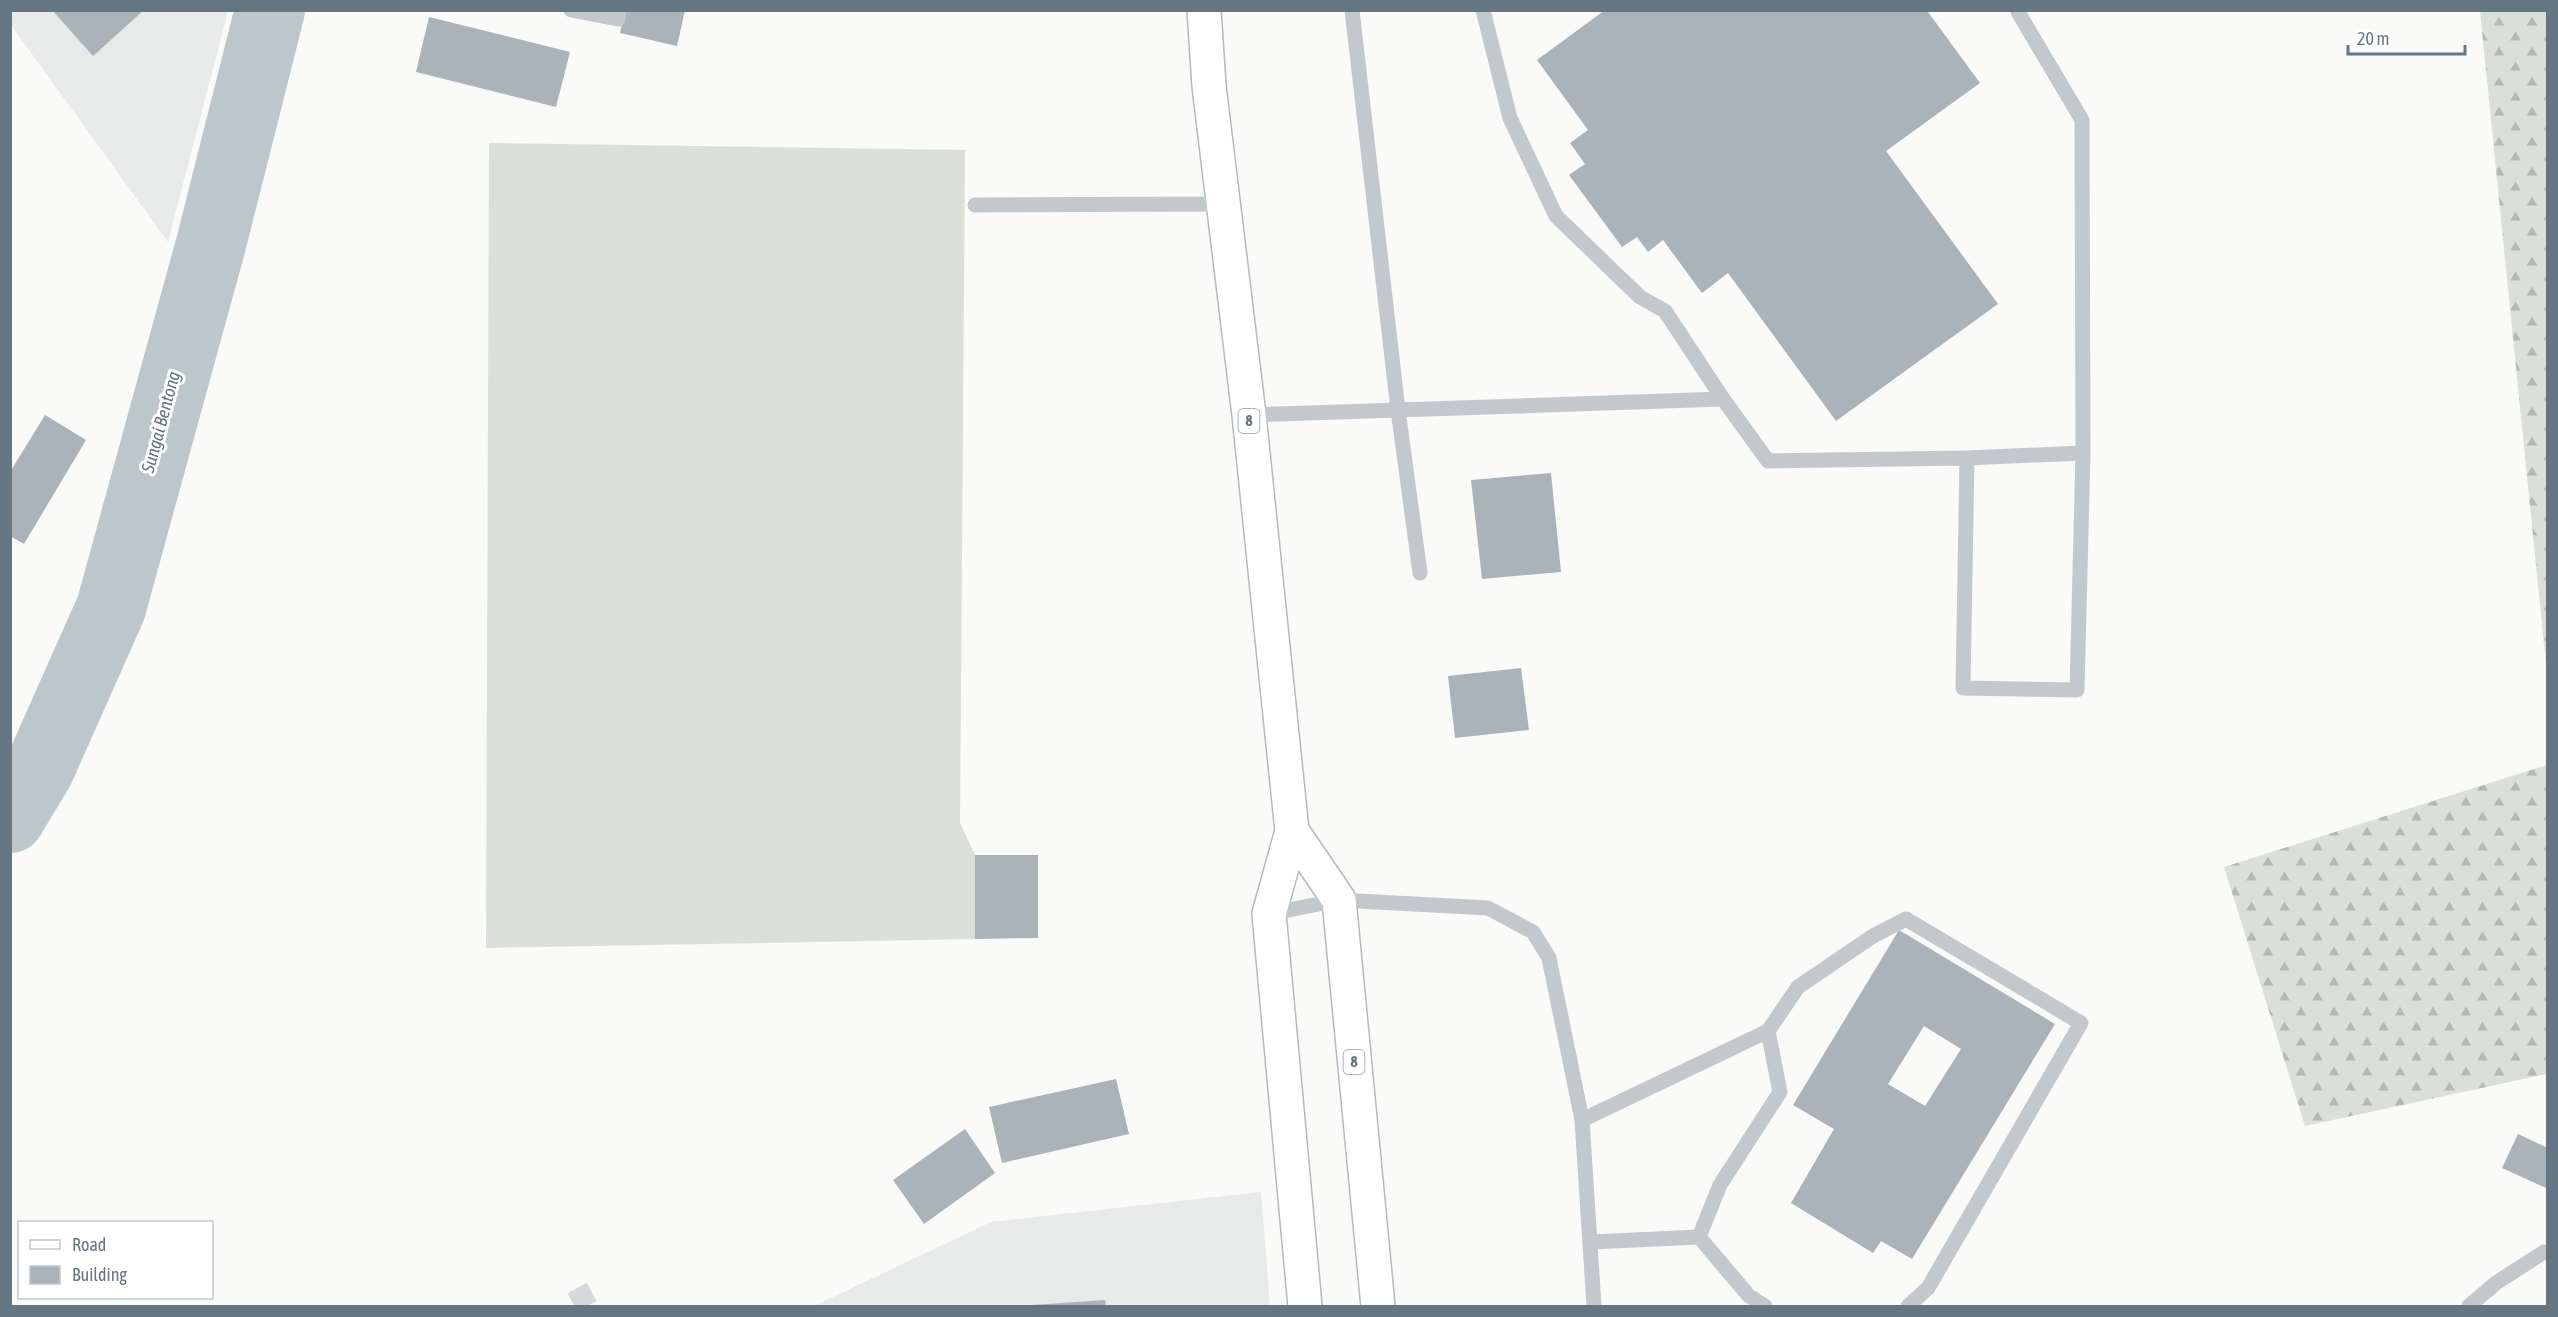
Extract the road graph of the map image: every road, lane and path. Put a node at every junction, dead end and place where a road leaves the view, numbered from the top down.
1 (571, 10) edge
2 (619, 10) edge
3 (1204, 10) edge
4 (1352, 10) edge
5 (1483, 10) edge
6 (2018, 12) dead end
7 (1222, 204) junction
8 (975, 205) dead end
9 (1723, 399) junction
10 (1398, 410) junction
11 (1249, 415) junction
12 (2083, 453) junction
13 (1967, 458) junction
14 (1420, 573) dead end
15 (1292, 831) junction
16 (1339, 900) junction
17 (1269, 914) junction
18 (1768, 1031) junction
19 (1582, 1120) junction
20 (1699, 1237) junction
21 (1591, 1242) junction
22 (2544, 1252) dead end
23 (1305, 1306) edge
24 (1378, 1306) edge
25 (1594, 1306) edge
26 (1765, 1306) edge
27 (1908, 1306) edge
28 (2469, 1306) edge

1 - 2 lane
3 - 7 main road, 8
4 - 10 lane
5 - 9 lane
6 - 12 lane
7 - 8 lane
7 - 11 main road, 8
9 - 10 lane
9 - 13 lane
10 - 11 lane
10 - 14 lane
11 - 15 main road, 8
12 - 13 lane
12 - 13 lane
15 - 16 main road, 8
15 - 17 main road, 8
16 - 17 lane
16 - 19 lane
16 - 24 main road, 8
17 - 23 main road, 8
18 - 19 lane
18 - 20 lane
18 - 27 lane
19 - 21 lane
20 - 21 lane
20 - 26 lane
21 - 25 lane
22 - 28 lane

